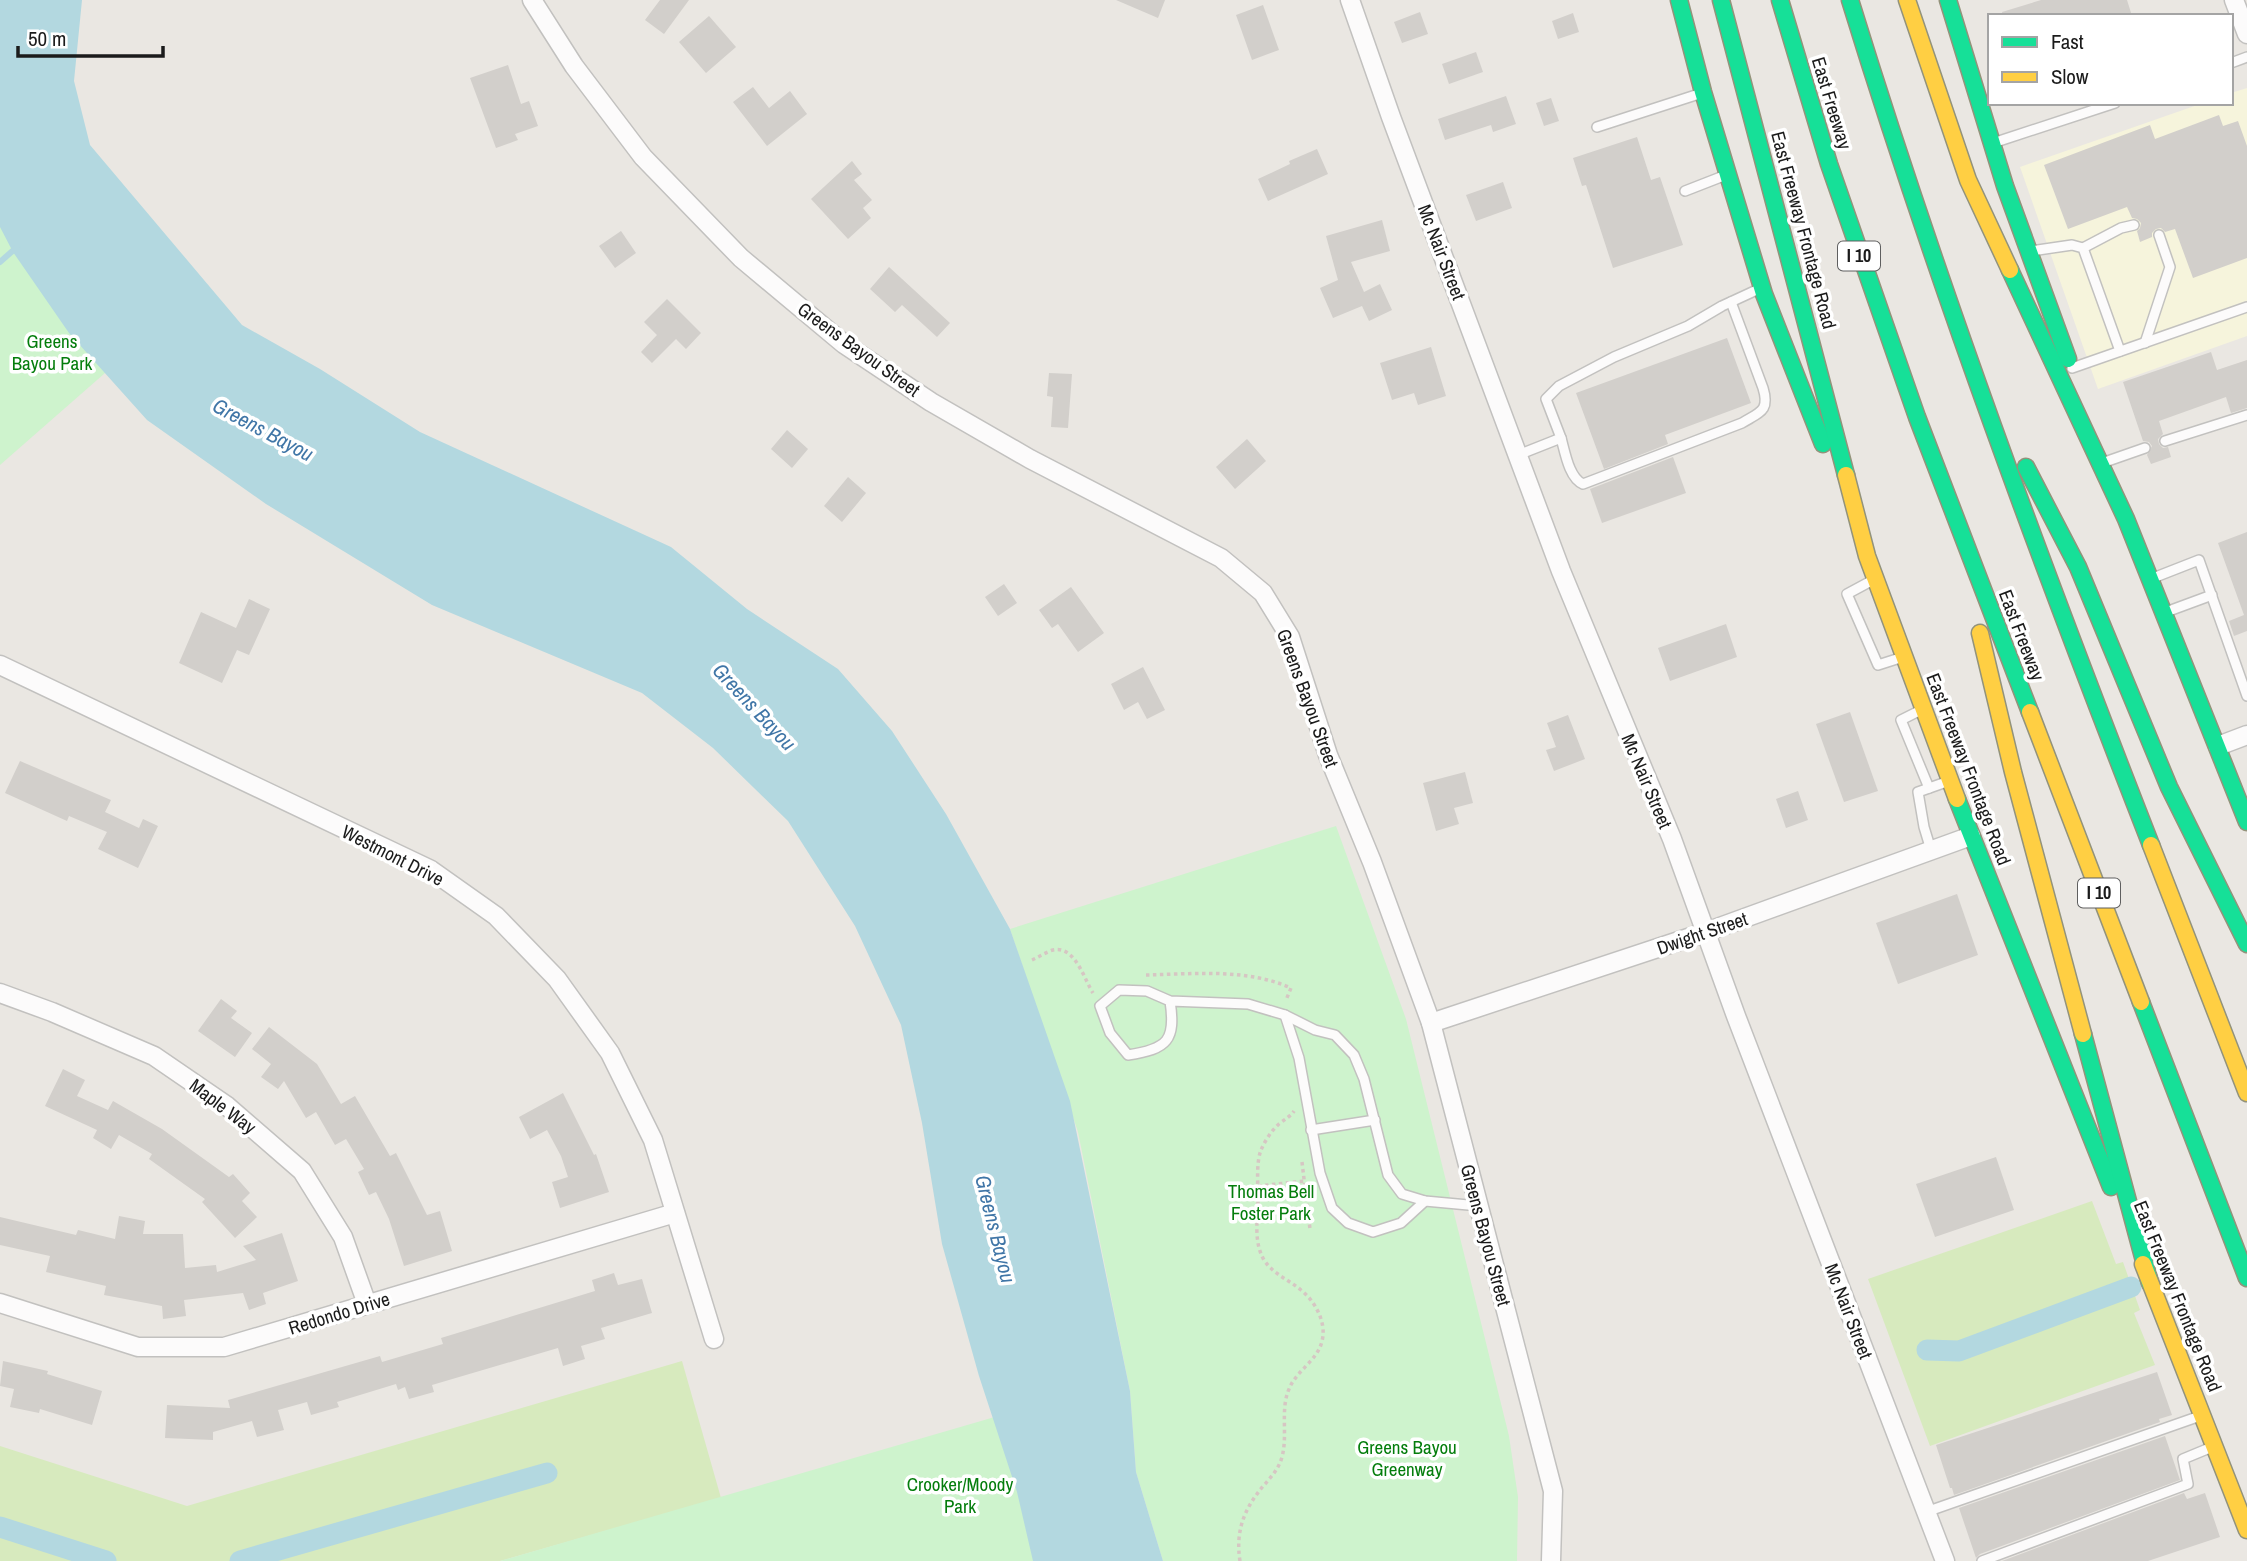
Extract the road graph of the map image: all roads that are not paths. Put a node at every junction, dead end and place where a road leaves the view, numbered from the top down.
1 (532, 0) edge
2 (1350, 0) edge
3 (1679, 0) edge
4 (1721, 0) edge
5 (1780, 0) edge
6 (1850, 0) edge
7 (1908, 0) edge
8 (1948, 0) edge
9 (2234, 0) edge
10 (2247, 34) edge
11 (1703, 92) junction
12 (2109, 105) edge
13 (1597, 127) dead end
14 (1992, 144) junction
15 (1728, 174) junction
16 (1685, 191) dead end
17 (2134, 225) dead end
18 (2159, 235) dead end
19 (2083, 248) junction
20 (2029, 251) junction
21 (1762, 288) junction
22 (1731, 302) junction
23 (2247, 307) edge
24 (1960, 342) junction
25 (2145, 343) junction
26 (2120, 351) junction
27 (2072, 368) junction
28 (2247, 415) edge
29 (1561, 438) junction
30 (2165, 441) dead end
31 (2145, 447) dead end
32 (1518, 455) junction
33 (2103, 462) junction
34 (1951, 508) junction
35 (1867, 556) junction
36 (1875, 579) junction
37 (2151, 579) junction
38 (2212, 595) junction
39 (2164, 612) junction
40 (1904, 657) junction
41 (0, 665) edge
42 (2247, 696) edge
43 (1923, 709) junction
44 (2247, 735) edge
45 (2218, 746) junction
46 (1950, 781) junction
47 (1929, 788) junction
48 (2247, 822) edge
49 (1971, 836) junction
50 (1931, 850) junction
51 (1706, 932) junction
52 (2247, 944) edge
53 (0, 993) edge
54 (1170, 1001) junction
55 (1284, 1011) junction
56 (1431, 1023) junction
57 (2247, 1093) edge
58 (1374, 1120) junction
59 (1311, 1130) junction
60 (1425, 1201) junction
61 (1479, 1206) junction
62 (675, 1213) junction
63 (2247, 1278) edge
64 (2150, 1283) junction
65 (0, 1303) edge
66 (367, 1304) junction
67 (714, 1339) dead end
68 (2202, 1415) junction
69 (2214, 1446) junction
70 (1926, 1512) junction
71 (2247, 1531) edge
72 (1551, 1561) edge
73 (1945, 1561) edge
74 (1982, 1561) edge

1 - 56 street, Greens Bayou Street
2 - 32 street, Mc Nair Street
3 - 11 main road
4 - 35 main road, East Freeway Frontage Road
5 - 34 main road, East Freeway / I 10
6 - 24 main road
7 - 33 main road
8 - 14 main road
9 - 10 street
11 - 13 lane
11 - 15 main road
12 - 14 lane
14 - 20 main road
15 - 16 lane
15 - 21 main road
17 - 19 lane
18 - 25 lane
19 - 20 lane
19 - 26 lane
20 - 27 main road
21 - 22 lane
21 - 35 main road
22 - 29 lane
22 - 29 lane
23 - 25 lane
24 - 52 main road
24 - 57 main road
25 - 26 lane
26 - 27 lane
27 - 33 main road
28 - 30 lane
29 - 32 lane
31 - 33 lane
32 - 51 street, Mc Nair Street
33 - 37 main road
34 - 63 main road, East Freeway / I 10
34 - 64 main road
35 - 36 main road, East Freeway Frontage Road
36 - 40 main road, East Freeway Frontage Road
36 - 40 lane
37 - 38 lane
37 - 39 main road
38 - 39 lane
38 - 42 lane
39 - 45 main road
40 - 43 main road, East Freeway Frontage Road
41 - 62 street, Westmont Drive
43 - 46 main road, East Freeway Frontage Road
43 - 47 lane
44 - 45 street
45 - 48 main road
46 - 47 lane
46 - 49 main road, East Freeway Frontage Road
47 - 50 lane
49 - 50 street, Dwight Street
49 - 64 main road, East Freeway Frontage Road
50 - 51 street, Dwight Street
51 - 56 street, Dwight Street
51 - 70 street, Mc Nair Street
53 - 66 street, Maple Way
54 - 54 lane
54 - 55 lane
55 - 58 lane
55 - 59 lane
56 - 61 street, Greens Bayou Street
58 - 59 lane
58 - 60 lane
59 - 60 lane
60 - 61 lane
61 - 72 street, Greens Bayou Street
62 - 66 street, Redondo Drive
62 - 67 street, Westmont Drive
64 - 68 main road, East Freeway Frontage Road
65 - 66 street, Redondo Drive
68 - 69 main road, East Freeway Frontage Road
68 - 70 lane
69 - 71 main road, East Freeway Frontage Road
69 - 74 lane
70 - 73 street, Mc Nair Street

